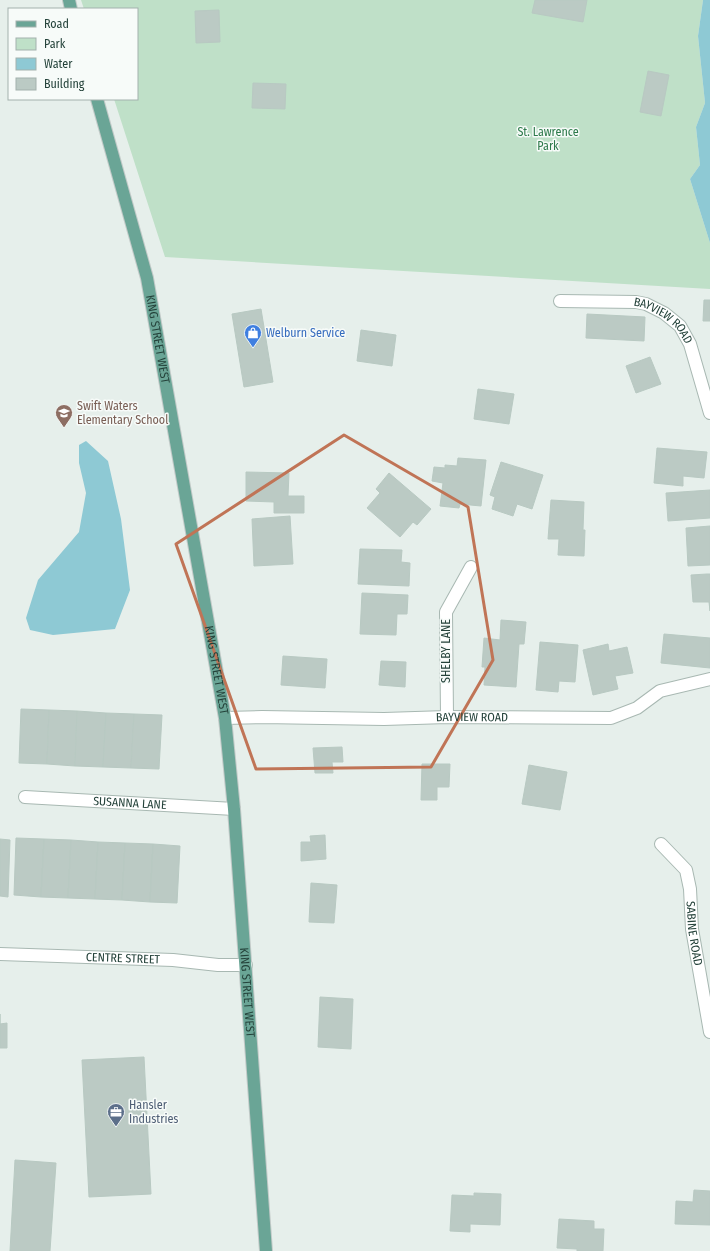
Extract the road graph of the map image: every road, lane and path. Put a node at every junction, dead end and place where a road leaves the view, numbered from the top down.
1 (96, 100) edge
2 (560, 301) dead end
3 (710, 413) edge
4 (471, 567) dead end
5 (710, 679) edge
6 (447, 717) junction
7 (226, 718) junction
8 (25, 797) dead end
9 (234, 809) junction
10 (661, 844) dead end
11 (0, 954) edge
12 (246, 965) junction
13 (710, 1032) edge
14 (266, 1251) edge

1 - 7 main road, KING STREET WEST
2 - 3 street, BAYVIEW ROAD
4 - 6 street, SHELBY LANE
5 - 6 street, BAYVIEW ROAD
6 - 7 street, BAYVIEW ROAD
7 - 9 main road, KING STREET WEST
8 - 9 street, SUSANNA LANE
9 - 12 main road, KING STREET WEST
10 - 13 street, SABINE ROAD
11 - 12 street, CENTRE STREET
12 - 14 main road, KING STREET WEST

